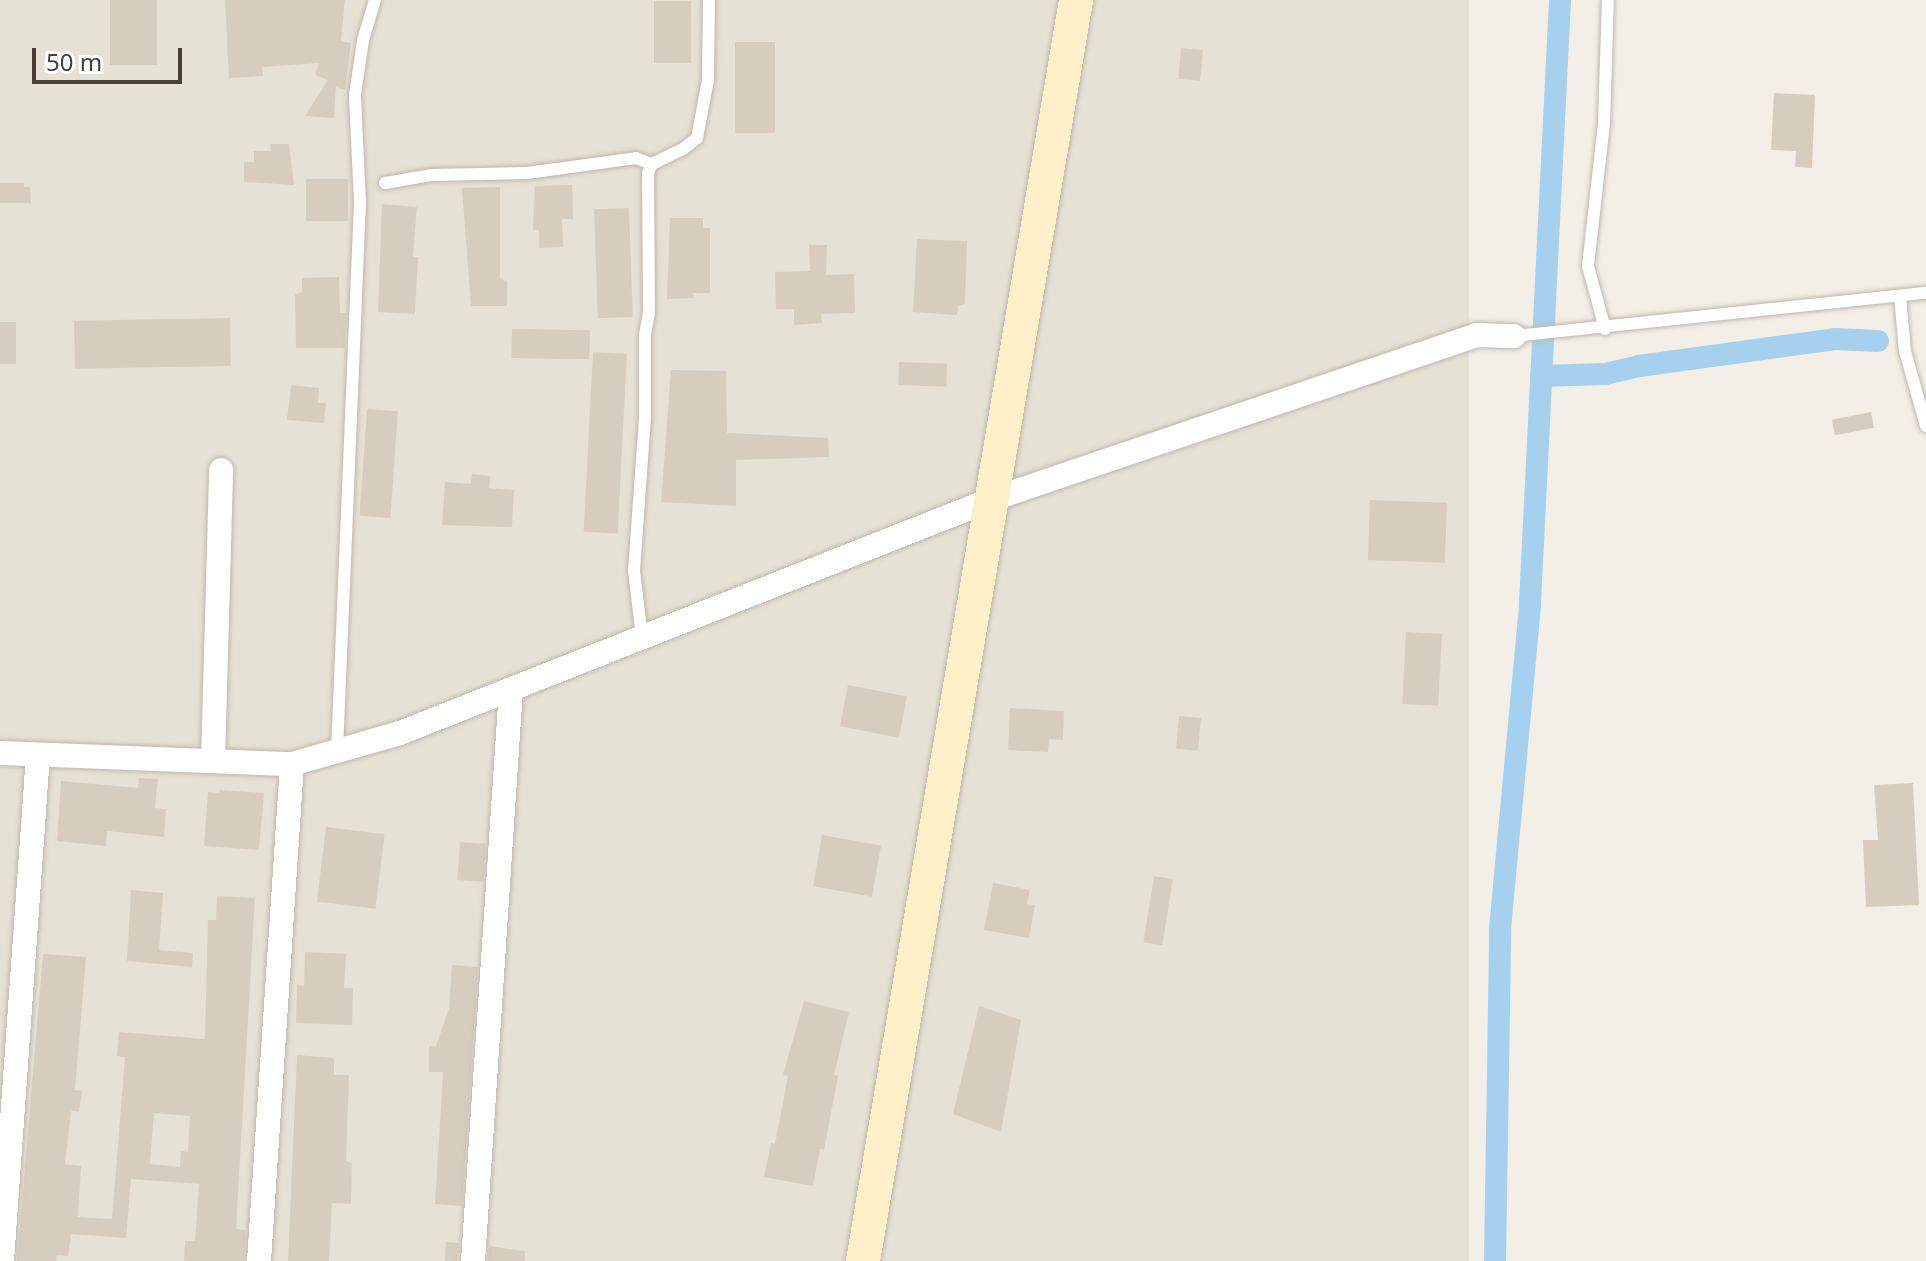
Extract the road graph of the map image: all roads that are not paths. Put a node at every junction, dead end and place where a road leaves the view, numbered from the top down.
1 (375, 0) edge
2 (709, 0) edge
3 (1076, 0) edge
4 (1608, 0) edge
5 (652, 164) junction
6 (385, 183) dead end
7 (1926, 293) edge
8 (1900, 296) junction
9 (1600, 329) junction
10 (1514, 336) joint
11 (1922, 398) edge
12 (1926, 426) edge
13 (221, 470) dead end
14 (990, 500) junction
15 (642, 637) junction
16 (511, 689) junction
17 (337, 751) junction
18 (0, 753) edge
19 (38, 755) junction
20 (213, 761) junction
21 (292, 764) junction
22 (2, 1261) edge
23 (259, 1261) edge
24 (473, 1261) edge
25 (863, 1261) edge

1 - 17 lane
2 - 5 lane
3 - 14 street
4 - 9 lane
5 - 6 lane
5 - 15 lane
7 - 8 lane
8 - 9 lane
8 - 11 lane
9 - 10 lane
10 - 14 street
11 - 12 lane
13 - 20 street
14 - 15 street
14 - 25 street
15 - 16 street
16 - 17 street
16 - 24 street
17 - 21 street
18 - 19 street
19 - 20 street
19 - 22 street
20 - 21 street
21 - 23 street

